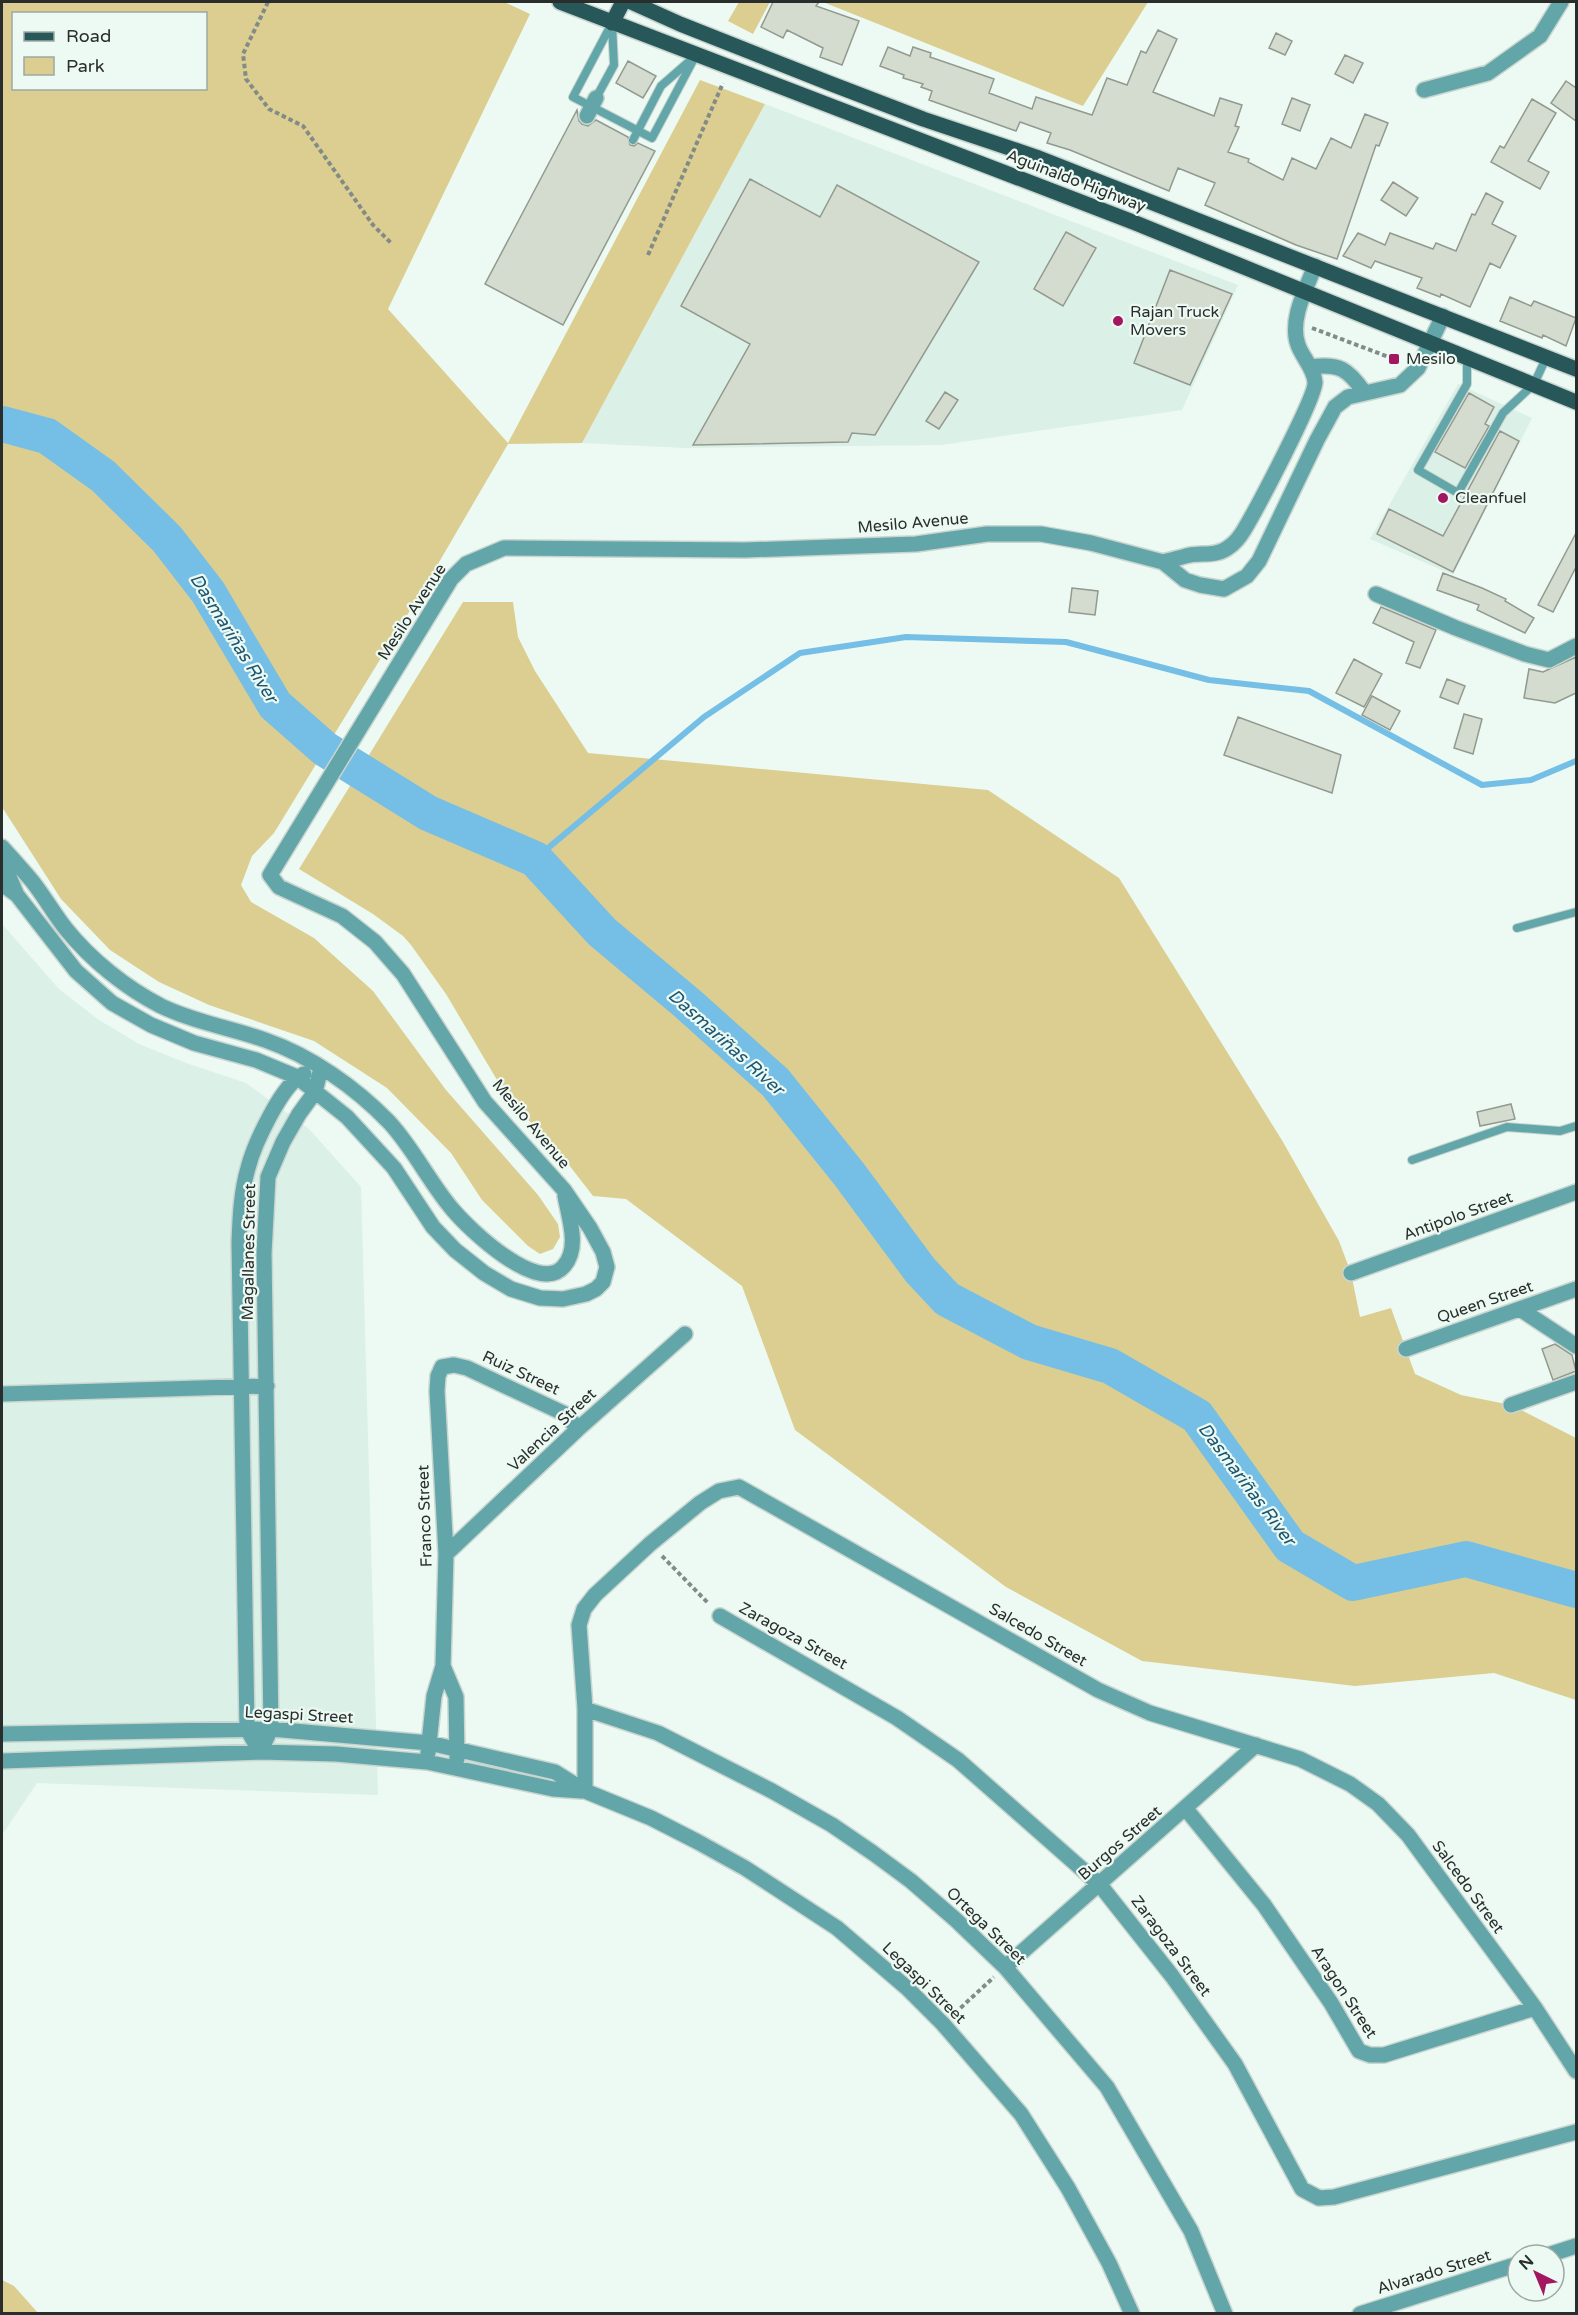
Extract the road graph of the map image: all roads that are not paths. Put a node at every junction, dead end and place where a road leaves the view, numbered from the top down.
1 (560, 2) edge
2 (623, 2) edge
3 (631, 2) edge
4 (1561, 2) edge
5 (612, 23) junction
6 (696, 55) junction
7 (1424, 90) dead end
8 (592, 107) junction
9 (633, 140) dead end
10 (1316, 266) junction
11 (1305, 291) junction
12 (1443, 316) junction
13 (1430, 344) junction
14 (1547, 356) junction
15 (1467, 358) junction
16 (1311, 367) junction
17 (1576, 369) edge
18 (1534, 384) junction
19 (1364, 392) junction
20 (1576, 402) edge
21 (1296, 429) junction
22 (1317, 440) junction
23 (1163, 562) junction
24 (1376, 594) dead end
25 (1576, 646) edge
26 (2, 847) edge
27 (2, 860) edge
28 (2, 885) edge
29 (17, 895) junction
30 (1576, 912) edge
31 (1517, 928) dead end
32 (321, 1068) junction
33 (297, 1077) junction
34 (315, 1092) junction
35 (1576, 1126) edge
36 (1412, 1160) dead end
37 (564, 1191) junction
38 (1576, 1192) edge
39 (1351, 1273) dead end
40 (1576, 1288) edge
41 (1520, 1309) junction
42 (685, 1334) dead end
43 (1576, 1346) edge
44 (1406, 1349) dead end
45 (442, 1366) joint
46 (1576, 1382) edge
47 (267, 1386) junction
48 (241, 1387) junction
49 (2, 1394) edge
50 (1511, 1405) dead end
51 (578, 1429) junction
52 (446, 1554) junction
53 (720, 1616) road end
54 (443, 1666) junction
55 (585, 1709) junction
56 (247, 1729) junction
57 (272, 1729) junction
58 (2, 1734) edge
59 (429, 1743) junction
60 (1256, 1745) junction
61 (458, 1749) junction
62 (260, 1752) junction
63 (2, 1761) edge
64 (427, 1762) junction
65 (456, 1768) junction
66 (585, 1791) junction
67 (1186, 1809) junction
68 (1100, 1884) junction
69 (1005, 1967) junction
70 (1535, 2008) junction
71 (1576, 2071) edge
72 (1576, 2132) edge
73 (1506, 2268) edge
74 (1132, 2313) edge
75 (1225, 2313) edge
76 (1360, 2313) edge

1 - 5 main road, Aguinaldo Highway
2 - 5 main road
3 - 10 main road, Aguinaldo Highway
4 - 7 street
5 - 6 main road, Aguinaldo Highway
5 - 8 lane
5 - 8 lane
6 - 8 lane
6 - 9 lane
6 - 11 main road, Aguinaldo Highway
10 - 11 street, Mesilo Avenue
10 - 12 main road, Aguinaldo Highway
11 - 13 main road, Aguinaldo Highway
11 - 16 street, Mesilo Avenue
12 - 13 street, Mesilo Avenue
12 - 14 main road, Aguinaldo Highway
13 - 15 main road, Aguinaldo Highway
13 - 19 street, Mesilo Avenue
14 - 17 main road, Aguinaldo Highway
14 - 18 lane
15 - 18 main road, Aguinaldo Highway
15 - 18 lane
16 - 19 street
16 - 21 street, Mesilo Avenue
18 - 20 main road, Aguinaldo Highway
19 - 22 street, Mesilo Avenue
21 - 22 street
21 - 23 street, Mesilo Avenue
22 - 23 street, Mesilo Avenue
23 - 37 street, Mesilo Avenue
24 - 25 street
26 - 32 street, Mesilo Avenue
27 - 29 street, Mesilo Avenue
28 - 29 street, Mesilo Avenue
29 - 33 street, Mesilo Avenue
30 - 31 lane
32 - 33 street
32 - 34 street, Magallanes Street
32 - 37 street, Mesilo Avenue
33 - 34 street, Mesilo Avenue
33 - 48 street, Magallanes Street
34 - 37 street, Mesilo Avenue
34 - 47 street, Magallanes Street
35 - 36 lane
38 - 39 street, Antipolo Street
40 - 41 street, Queen Street
41 - 43 street
41 - 44 street, Queen Street
42 - 51 street, Valencia Street
45 - 51 street, Ruiz Street
45 - 52 street, Franco Street
46 - 50 street
47 - 48 street
47 - 57 street, Magallanes Street
48 - 49 street
48 - 56 street, Magallanes Street
51 - 52 street, Valencia Street
52 - 54 street, Franco Street
53 - 68 street, Zaragoza Street
54 - 59 street, Franco Street
54 - 61 street, Franco Street
55 - 60 street, Salcedo Street
55 - 66 street, Salcedo Street
55 - 69 street, Ortega Street
56 - 57 street, Legaspi Street
56 - 58 street, Legaspi Street
56 - 62 street, Magallanes Street
57 - 59 street, Legaspi Street
57 - 62 street, Magallanes Street
59 - 61 street, Legaspi Street
59 - 64 street, Franco Street
60 - 67 street, Burgos Street
60 - 70 street, Salcedo Street
61 - 65 street, Franco Street
61 - 66 street, Legaspi Street
62 - 63 street, Legaspi Street
62 - 64 street, Legaspi Street
64 - 65 street, Legaspi Street
65 - 66 street, Legaspi Street
66 - 74 street, Legaspi Street
67 - 68 street, Burgos Street
67 - 70 street, Aragon Street
68 - 69 street, Burgos Street
68 - 72 street, Zaragoza Street
69 - 75 street, Ortega Street
70 - 71 street, Salcedo Street
73 - 76 street, Alvarado Street

